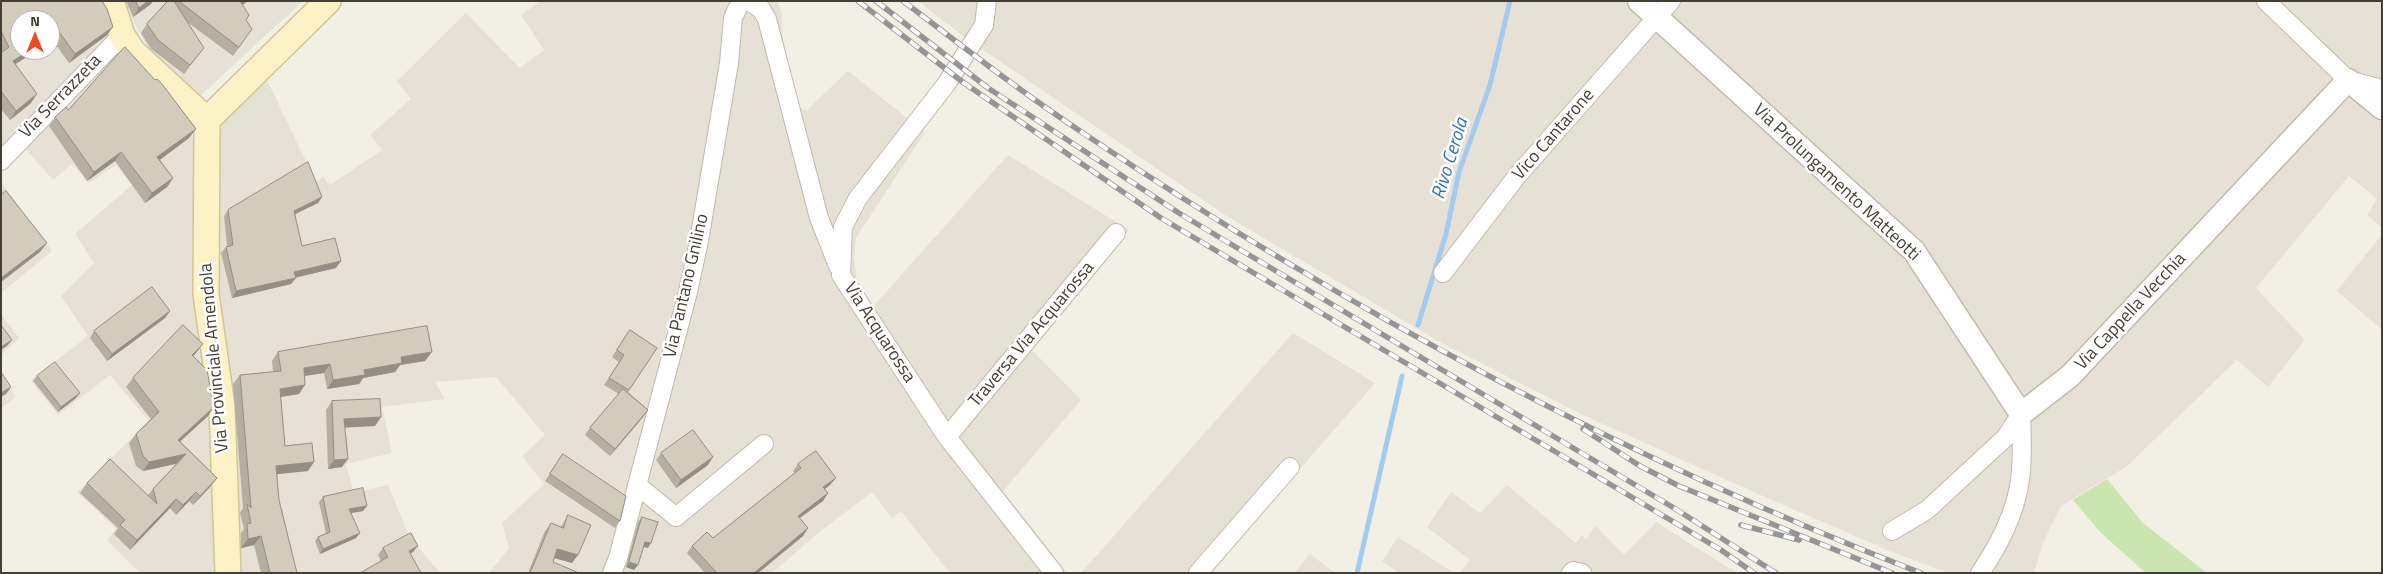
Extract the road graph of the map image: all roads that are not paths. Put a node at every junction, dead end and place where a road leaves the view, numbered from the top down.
1 (111, 1) edge
2 (328, 1) edge
3 (748, 1) edge
4 (987, 1) edge
5 (1639, 1) edge
6 (2266, 1) edge
7 (1663, 9) edge
8 (122, 34) junction
9 (2348, 80) junction
10 (2382, 90) edge
11 (2382, 108) edge
12 (207, 120) junction
13 (1, 161) edge
14 (1116, 233) dead end
15 (1442, 273) dead end
16 (841, 274) junction
17 (2022, 414) junction
18 (947, 437) junction
19 (764, 444) dead end
20 (1290, 467) dead end
21 (637, 485) junction
22 (1892, 532) dead end
23 (228, 573) edge
24 (612, 573) edge
25 (1054, 573) edge
26 (1198, 573) edge
27 (1571, 573) edge
28 (1582, 573) edge
29 (1980, 573) edge

1 - 8 main road
2 - 12 main road
3 - 16 street
3 - 21 street, Via Pantano Gnilino
4 - 16 street, Via Acquarossa
5 - 7 street, Via Prolungamento Matteotti
6 - 9 street
7 - 15 street, Vico Cantarone
7 - 17 street, Via Prolungamento Matteotti
8 - 12 main road
8 - 13 street, Via Serrazzeta
9 - 10 street
9 - 11 street
9 - 17 street, Via Cappella Vecchia
12 - 23 main road, Via Provinciale Amendola
14 - 18 street, Traversa Via Acquarossa
16 - 18 street, Via Acquarossa
17 - 22 street
17 - 29 street
18 - 25 street, Via Acquarossa
19 - 21 street
20 - 26 street
21 - 24 street, Via Pantano Gnilino
27 - 28 street

